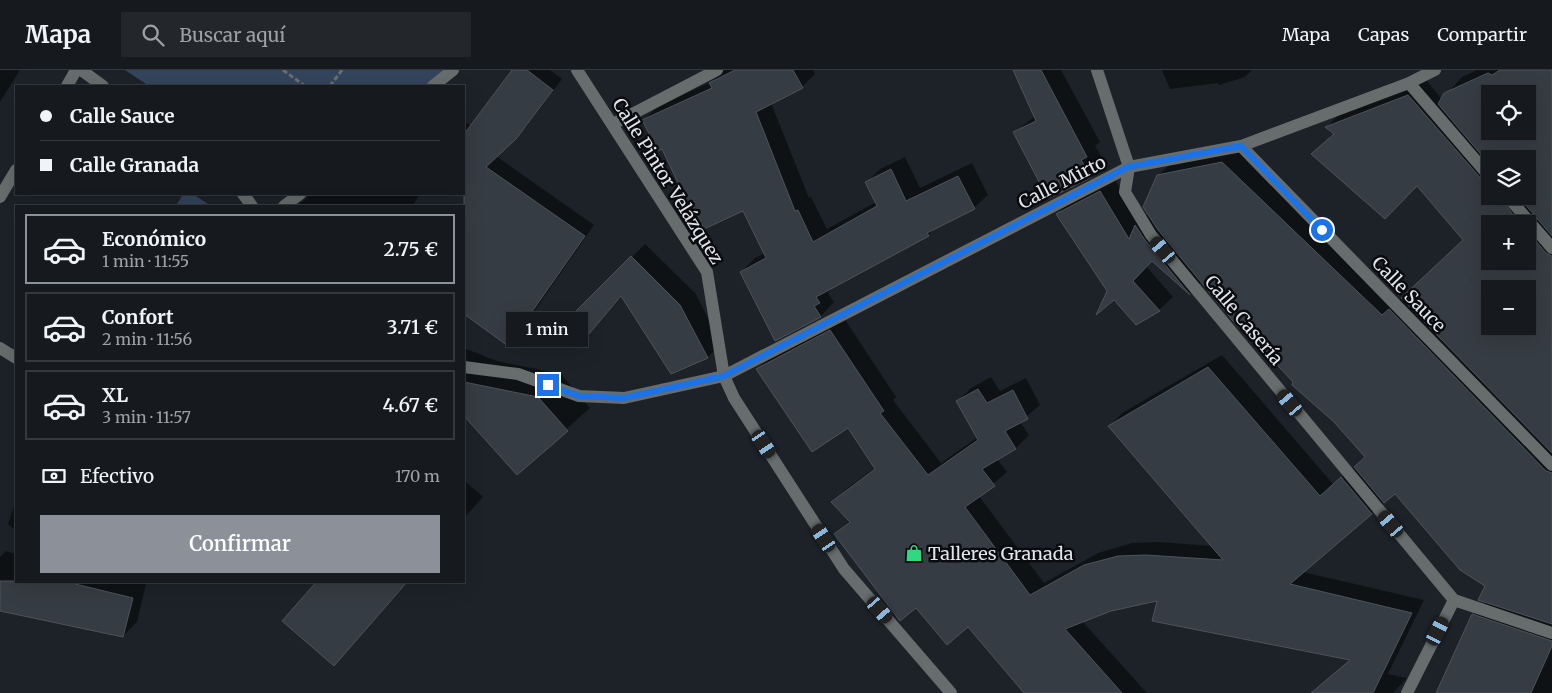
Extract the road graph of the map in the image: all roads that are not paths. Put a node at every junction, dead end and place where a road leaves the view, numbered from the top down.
1 (76, 70) edge
2 (81, 70) edge
3 (454, 70) edge
4 (577, 70) edge
5 (717, 70) edge
6 (1097, 70) edge
7 (1435, 70) edge
8 (1409, 83) junction
9 (68, 85) edge
10 (102, 85) edge
11 (434, 85) edge
12 (613, 124) junction
13 (1241, 146) junction
14 (1128, 167) junction
15 (1481, 167) edge
16 (15, 172) edge
17 (299, 195) edge
18 (0, 197) edge
19 (285, 205) edge
20 (1515, 205) edge
21 (1552, 248) edge
22 (0, 348) edge
23 (15, 357) edge
24 (465, 367) edge
25 (724, 376) junction
26 (1552, 465) edge
27 (1454, 600) junction
28 (1552, 633) edge
29 (951, 693) edge
30 (1407, 693) edge

1 - 9 street
2 - 10 street
3 - 11 street
4 - 12 street, Calle Pintor Velázquez
5 - 12 street
6 - 14 street, Calle Casería
7 - 8 street, Calle Mirto
8 - 13 street, Calle Mirto
8 - 15 street
12 - 25 street, Calle Pintor Velázquez
13 - 14 street, Calle Mirto
13 - 26 street, Calle Sauce
14 - 25 street, Calle Mirto
14 - 27 street, Calle Casería
16 - 18 street
17 - 19 street
20 - 21 street
22 - 23 street
24 - 25 street, Calle Mirto
25 - 29 street, Calle Pintor Velázquez
27 - 28 street
27 - 30 street

